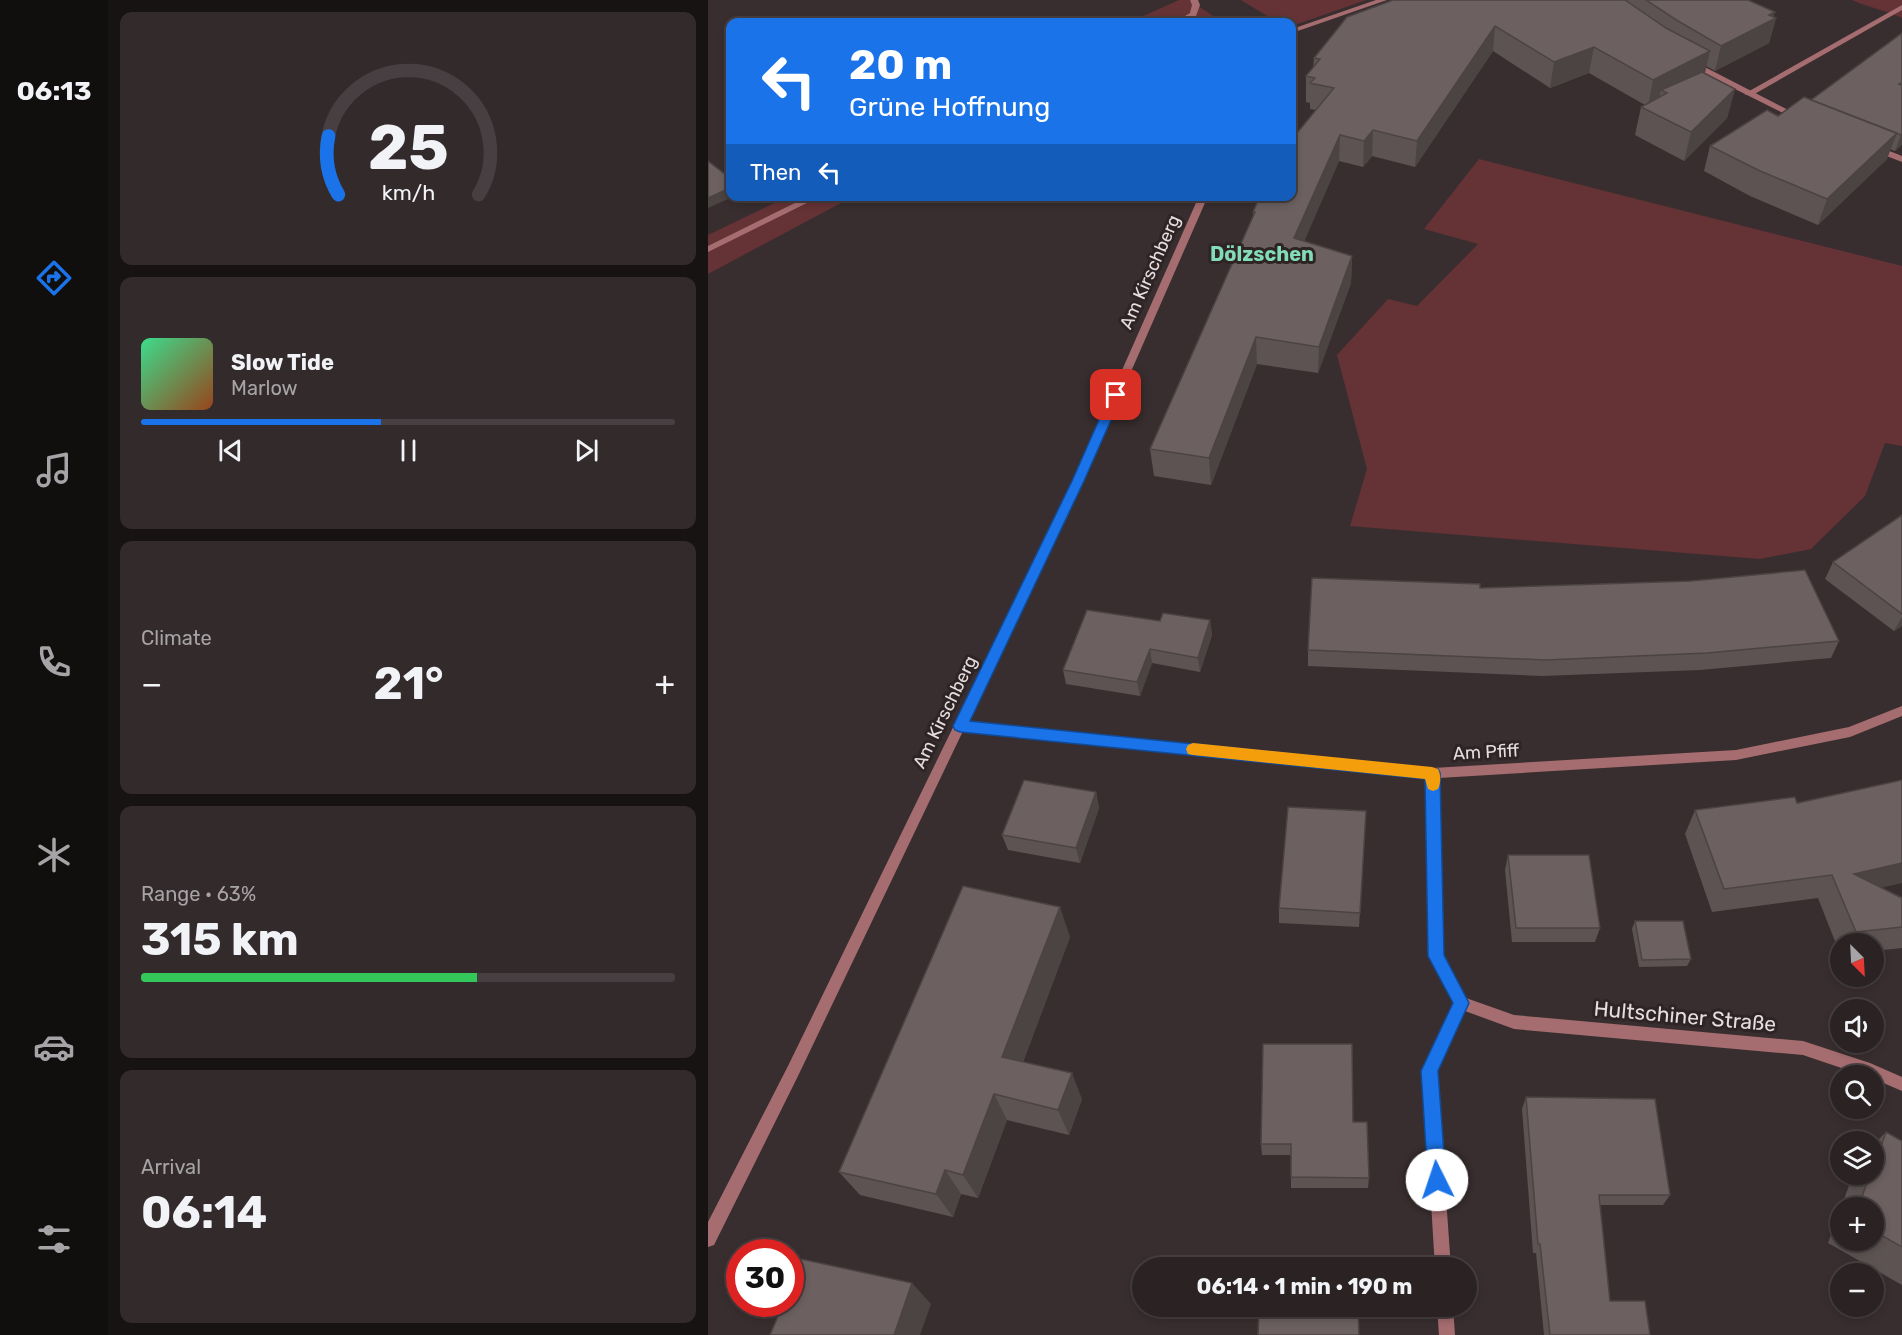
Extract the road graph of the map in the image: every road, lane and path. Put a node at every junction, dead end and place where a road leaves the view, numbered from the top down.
1 (1194, 0) edge
2 (1383, 0) edge
3 (1902, 7) edge
4 (1186, 18) edge
5 (1296, 30) edge
6 (1686, 61) edge
7 (1748, 94) junction
8 (1813, 124) edge
9 (1863, 144) edge
10 (1902, 159) edge
11 (808, 201) edge
12 (1202, 201) edge
13 (708, 249) edge
14 (1902, 711) edge
15 (960, 726) junction
16 (1432, 773) junction
17 (1461, 1003) junction
18 (1902, 1084) edge
19 (708, 1239) edge
20 (1442, 1257) edge
21 (1446, 1317) edge
22 (1447, 1335) edge

1 - 4 street
2 - 5 street
3 - 7 street
6 - 7 street
7 - 8 street
9 - 10 street
11 - 13 street
12 - 15 street, Am Kirschberg
14 - 16 street, Am Pfiff
15 - 16 street, Am Pfiff
15 - 19 street, Am Kirschberg
16 - 17 street
17 - 18 street, Hultschiner Straße
17 - 20 street
21 - 22 street

